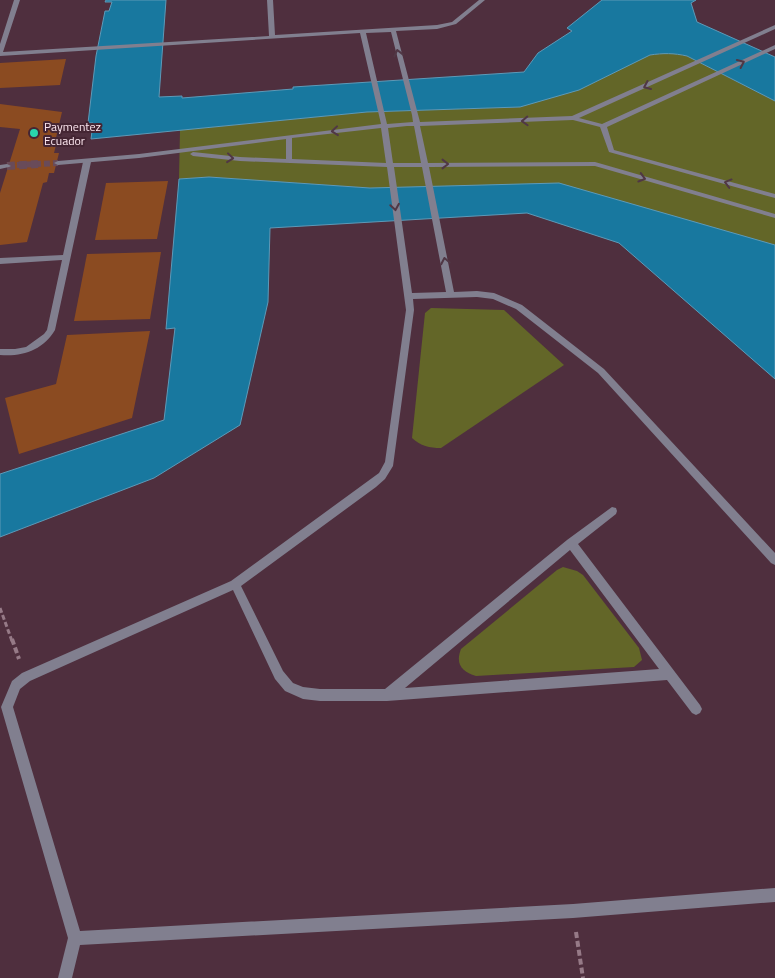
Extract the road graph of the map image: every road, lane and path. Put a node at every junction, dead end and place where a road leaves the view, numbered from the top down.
1 (17, 0) edge
2 (270, 0) edge
3 (482, 0) edge
4 (775, 27) edge
5 (393, 30) junction
6 (363, 32) junction
7 (272, 37) junction
8 (773, 48) edge
9 (0, 53) edge
10 (573, 118) junction
11 (416, 125) junction
12 (384, 126) junction
13 (603, 126) junction
14 (289, 137) junction
15 (610, 151) junction
16 (182, 153) junction
17 (289, 161) junction
18 (87, 162) junction
19 (58, 163) tunnel mouth
20 (425, 164) junction
21 (595, 164) junction
22 (389, 165) junction
23 (775, 196) edge
24 (775, 216) edge
25 (65, 256) junction
26 (0, 261) edge
27 (451, 295) junction
28 (409, 296) junction
29 (0, 352) edge
30 (612, 511) dead end
31 (571, 543) junction
32 (775, 560) edge
33 (235, 584) junction
34 (0, 608) edge
35 (670, 674) junction
36 (26, 677) junction
37 (387, 695) junction
38 (696, 709) dead end
39 (775, 895) edge
40 (573, 912) junction
41 (75, 938) junction
42 (66, 978) edge
43 (583, 978) edge

1 - 9 street
2 - 7 street
3 - 5 street
4 -> 10 street
5 - 6 street
11 -> 5 street
6 - 7 street
6 - 12 street
7 - 9 street
13 -> 8 street
10 -> 11 street
10 - 13 street
11 - 12 street
11 - 20 street
12 -> 14 street
12 - 22 street
13 - 15 street
14 - 16 street
14 - 17 street
15 - 21 street
23 -> 15 street
16 -> 17 street
16 - 18 street
17 - 22 street
18 - 19 street
18 - 25 street
20 -> 21 street
20 - 22 street
27 -> 20 street
21 -> 24 street
22 -> 28 street
25 - 26 street
25 - 29 street
27 - 28 street
27 - 32 street
28 - 33 street
30 - 31 street
31 - 35 street
31 - 37 street
33 - 36 street
33 - 37 street
34 - 36 path
35 - 37 street
35 - 38 street
36 - 41 street
39 - 40 street
40 - 41 street
40 - 43 path
41 - 42 street

